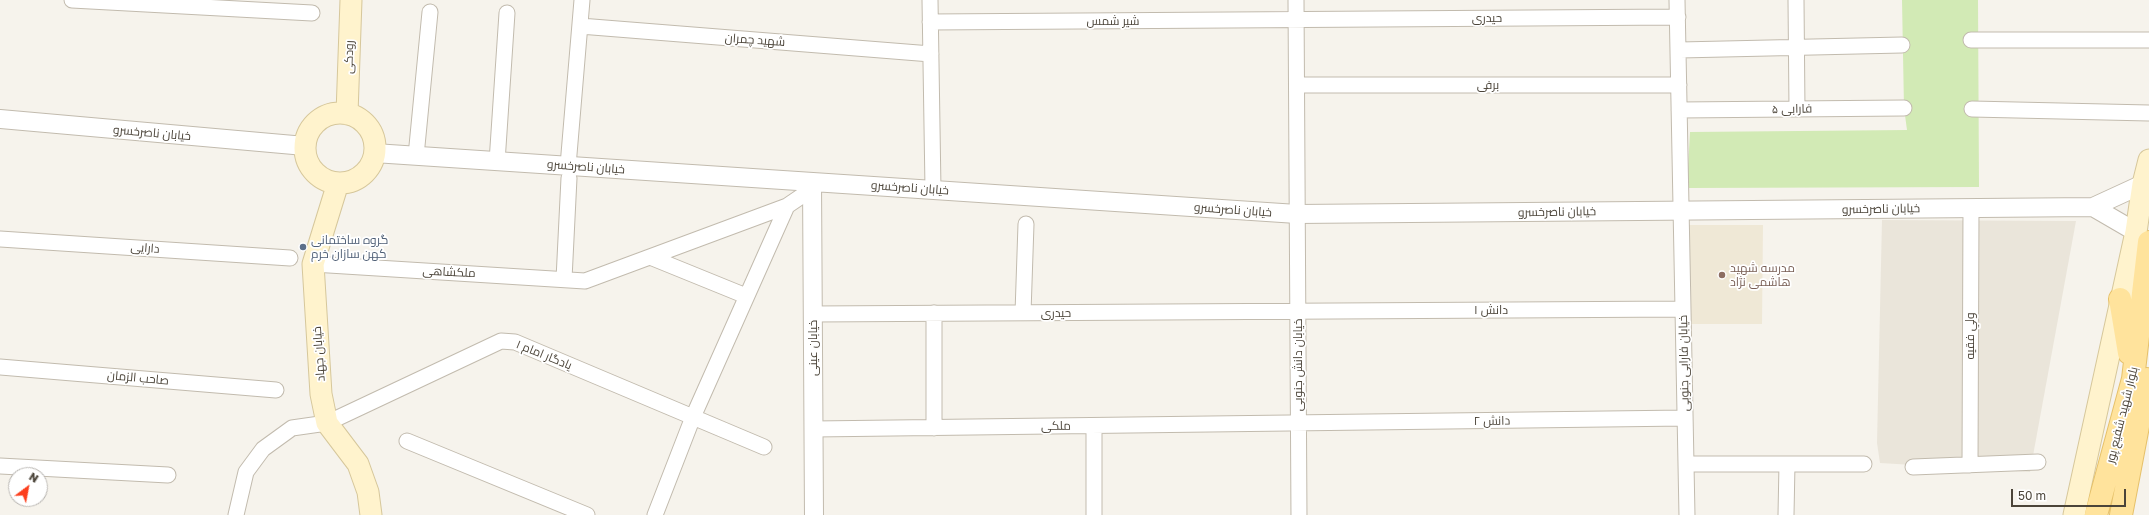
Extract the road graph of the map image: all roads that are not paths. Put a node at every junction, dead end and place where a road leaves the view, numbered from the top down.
1 (72, 0) edge
2 (351, 0) edge
3 (582, 0) edge
4 (930, 0) edge
5 (1296, 0) edge
6 (1677, 0) edge
7 (1796, 0) edge
8 (430, 12) dead end
9 (507, 13) dead end
10 (312, 14) dead end
11 (1678, 17) junction
12 (1296, 20) junction
13 (930, 22) junction
14 (580, 26) junction
15 (1971, 40) dead end
16 (2149, 40) edge
17 (1902, 45) dead end
18 (1797, 48) junction
19 (1680, 50) dead end
20 (931, 54) junction
21 (1297, 85) junction
22 (1679, 85) junction
23 (1904, 108) dead end
24 (1797, 109) junction
25 (1972, 109) dead end
26 (1679, 110) junction
27 (2149, 113) edge
28 (347, 114) junction
29 (0, 119) edge
30 (305, 146) junction
31 (374, 153) junction
32 (416, 156) junction
33 (2149, 160) edge
34 (497, 162) junction
35 (569, 172) junction
36 (338, 183) junction
37 (2143, 184) junction
38 (812, 185) junction
39 (932, 189) junction
40 (787, 206) junction
41 (2094, 206) junction
42 (1971, 208) junction
43 (1681, 210) junction
44 (1298, 214) junction
45 (1026, 224) dead end
46 (2143, 237) edge
47 (0, 239) edge
48 (650, 257) junction
49 (290, 258) dead end
50 (313, 264) junction
51 (564, 279) junction
52 (746, 296) junction
53 (2120, 299) junction
54 (1683, 309) junction
55 (1298, 311) junction
56 (1023, 313) junction
57 (813, 314) junction
58 (934, 314) junction
59 (0, 367) edge
60 (2141, 373) edge
61 (276, 390) dead end
62 (693, 417) junction
63 (1685, 418) junction
64 (327, 423) junction
65 (1298, 423) junction
66 (1094, 426) junction
67 (2149, 426) edge
68 (934, 428) junction
69 (814, 429) junction
70 (407, 441) dead end
71 (764, 447) dead end
72 (2134, 447) junction
73 (2038, 462) dead end
74 (1686, 464) junction
75 (1787, 464) junction
76 (1864, 464) dead end
77 (1970, 465) junction
78 (0, 466) edge
79 (1913, 467) dead end
80 (168, 475) dead end
81 (236, 515) edge
82 (371, 515) edge
83 (587, 515) edge
84 (655, 515) edge
85 (814, 515) edge
86 (1094, 515) edge
87 (1299, 515) edge
88 (1687, 515) edge
89 (1786, 515) edge
90 (2074, 515) edge
91 (2096, 515) edge
92 (2121, 515) edge

1 - 10 street
2 - 28 main road, رودکی
3 - 14 street
4 - 13 street
5 - 12 street, خیابان دانش جنوبی
6 - 11 street, خیابان فارابی جنوبی
7 - 18 street
8 - 32 street
9 - 34 street
11 - 12 street, حیدری
11 - 22 street, خیابان فارابی جنوبی
12 - 13 street, شیر شمس
12 - 21 street, خیابان دانش جنوبی
13 - 20 street
14 - 20 street, شهید چمران
14 - 35 street
15 - 16 street
17 - 18 street
18 - 19 street
18 - 24 street
20 - 39 street
21 - 22 street, برفی
21 - 44 street, خیابان دانش جنوبی
22 - 26 street, خیابان فارابی جنوبی
23 - 24 street, فارابی ۵
24 - 26 street, فارابی ۵
25 - 27 street
26 - 43 street, خیابان فارابی جنوبی
28 - 30 main road
28 - 31 main road
29 - 30 street, خیابان ناصرخسرو
30 - 36 main road
31 - 32 street, خیابان ناصرخسرو
31 - 36 main road
32 - 34 street, خیابان ناصرخسرو
33 - 37 main road
34 - 35 street, خیابان ناصرخسرو
35 - 38 street, خیابان ناصرخسرو
35 - 51 street
36 - 50 main road, خیابان جهاد
37 - 41 street
37 - 46 main road
38 - 39 street, خیابان ناصرخسرو
38 - 40 street
38 - 57 street, خیابان عینی
39 - 44 street, خیابان ناصرخسرو
40 - 48 street
40 - 52 street
41 - 42 street, خیابان ناصرخسرو
41 - 46 street
42 - 43 street, خیابان ناصرخسرو
42 - 77 street, ولي فقيه
43 - 44 street, خیابان ناصرخسرو
43 - 54 street, خیابان فارابی جنوبی
44 - 55 street, خیابان دانش جنوبی
45 - 56 street
46 - 53 main road
46 - 60 main road, بلوار شهید شفیع پور
47 - 49 street, دارایی
48 - 51 street, ملکشاهی
48 - 52 street
50 - 51 street, ملکشاهی
50 - 64 main road, خیابان جهاد
52 - 62 street
53 - 60 main road
53 - 90 main road
54 - 55 street, دانش ۱
54 - 63 street, خیابان فارابی جنوبی
55 - 56 street, حیدری
55 - 65 street, خیابان دانش جنوبی
56 - 58 street, حیدری
57 - 58 street, حیدری
57 - 69 street, خیابان عینی
58 - 68 street
59 - 61 street, صاحب الزمان
60 - 72 main road, بلوار شهید شفیع پور
60 - 91 main road, بلوار شهید شفیع پور
62 - 64 street, یادگار امام ۱
62 - 71 street, یادگار امام ۱
62 - 84 street
63 - 65 street, دانش ۲
63 - 74 street, خیابان فارابی جنوبی
64 - 81 street, یادگار امام ۱
64 - 82 main road, خیابان جهاد
65 - 66 street, ملکی
65 - 87 street, خیابان دانش جنوبی
66 - 68 street, ملکی
66 - 86 street
67 - 72 street
68 - 69 street, ملکی
69 - 85 street, خیابان عینی
70 - 83 street
72 - 92 main road, بلوار شهید شفیع پور
73 - 77 street
74 - 75 street
74 - 88 street, خیابان فارابی جنوبی
75 - 76 street
75 - 89 street
77 - 79 street
78 - 80 street

